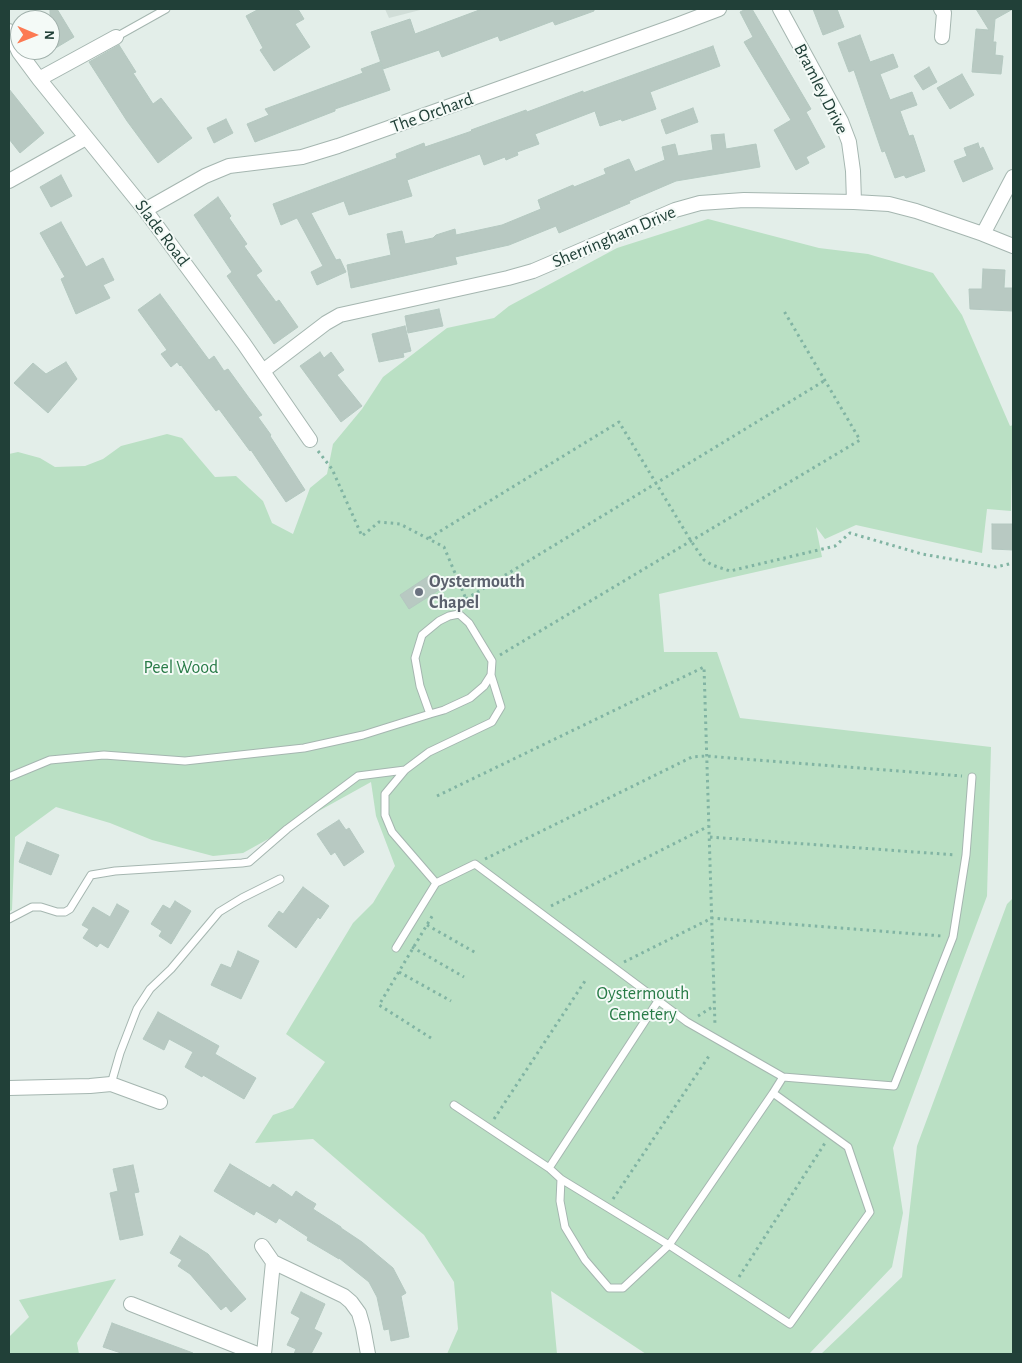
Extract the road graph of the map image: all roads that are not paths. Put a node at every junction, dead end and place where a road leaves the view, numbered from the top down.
1 (166, 9) edge
2 (719, 9) edge
3 (780, 9) edge
4 (941, 9) edge
5 (9, 31) edge
6 (116, 37) joint
7 (942, 37) dead end
8 (38, 80) junction
9 (86, 138) junction
10 (1013, 177) edge
11 (9, 181) edge
12 (854, 202) junction
13 (145, 210) junction
14 (983, 234) junction
15 (1013, 246) edge
16 (263, 371) junction
17 (310, 440) dead end
18 (491, 675) junction
19 (430, 714) junction
20 (406, 770) junction
21 (9, 777) edge
22 (972, 777) road end
23 (280, 879) dead end
24 (436, 883) junction
25 (9, 919) edge
26 (396, 948) dead end
27 (658, 1001) junction
28 (783, 1077) junction
29 (111, 1084) junction
30 (9, 1088) edge
31 (773, 1093) junction
32 (160, 1102) dead end
33 (454, 1105) dead end
34 (549, 1168) junction
35 (561, 1179) junction
36 (262, 1246) dead end
37 (669, 1246) junction
38 (273, 1262) junction
39 (131, 1304) dead end
40 (257, 1354) edge
41 (264, 1354) edge
42 (368, 1354) edge

1 - 6 lane
2 - 13 street, The Orchard
3 - 12 street, Bramley Drive
4 - 7 street
5 - 8 street, Slade Road
6 - 8 street
8 - 9 street, Slade Road
9 - 11 street
9 - 13 street, Slade Road
10 - 14 street
12 - 14 street, Sherringham Drive
12 - 16 street, Sherringham Drive
13 - 16 street, Slade Road
14 - 15 street, Sherringham Drive
16 - 17 street, Slade Road
18 - 19 lane
18 - 19 lane
18 - 20 lane
19 - 21 lane
20 - 24 lane
20 - 25 lane
22 - 28 lane
23 - 29 lane
24 - 26 lane
24 - 27 lane
27 - 28 lane
27 - 34 lane
28 - 31 lane
29 - 30 street
29 - 32 street
31 - 37 lane
31 - 37 lane
33 - 34 lane
34 - 35 lane
35 - 37 lane
35 - 37 lane
36 - 38 street
38 - 41 street
38 - 42 street
39 - 40 street

